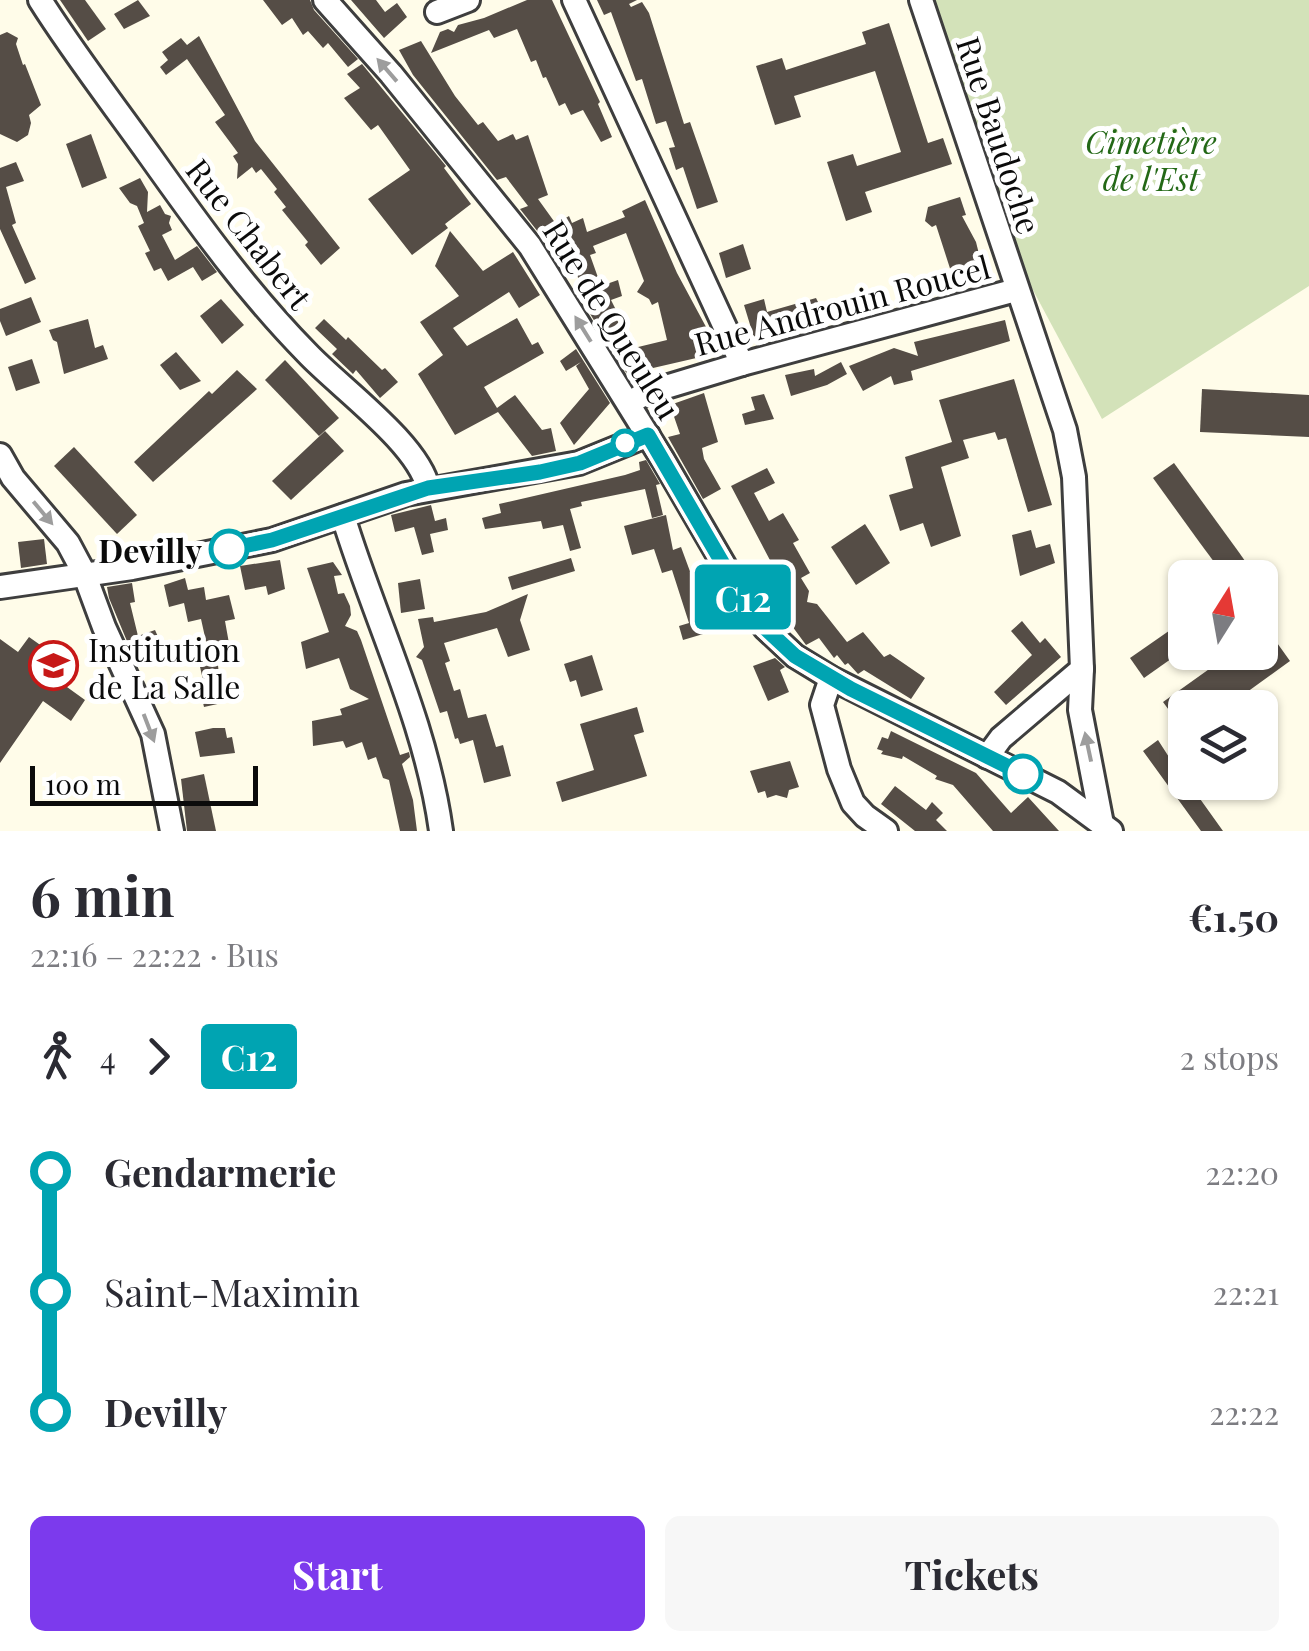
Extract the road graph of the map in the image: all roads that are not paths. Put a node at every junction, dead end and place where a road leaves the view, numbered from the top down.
1 (40, 0) edge
2 (324, 0) edge
3 (468, 0) edge
4 (574, 0) edge
5 (921, 0) edge
6 (437, 12) dead end
7 (1016, 290) junction
8 (742, 364) junction
9 (631, 407) junction
10 (648, 435) junction
11 (0, 454) edge
12 (596, 456) junction
13 (437, 486) junction
14 (343, 516) junction
15 (84, 574) junction
16 (0, 587) edge
17 (1082, 669) junction
18 (831, 678) junction
19 (988, 758) junction
20 (857, 824) edge
21 (1107, 828) edge
22 (172, 831) edge
23 (441, 831) edge
24 (886, 831) edge

1 - 13 street, Rue Chabert
9 -> 2 street, Rue de Queuleu
3 - 6 street
4 - 8 street
5 - 7 street, Rue Baudoche
7 - 8 street, Rue Androuin Roucel
7 - 17 street, Rue Baudoche
8 - 9 street, Rue Androuin Roucel
9 - 10 street, Rue de Queuleu
9 - 12 street
10 - 12 street
10 - 18 street, Rue de Queuleu
11 -> 15 street
12 - 13 street
13 - 14 street
14 - 15 street
14 - 23 street
15 - 16 street
15 -> 22 street
17 - 19 street
21 -> 17 street, Rue Baudoche
18 - 19 street, Rue de Queuleu
18 - 20 street
19 - 21 street, Rue de Queuleu
20 - 24 street

